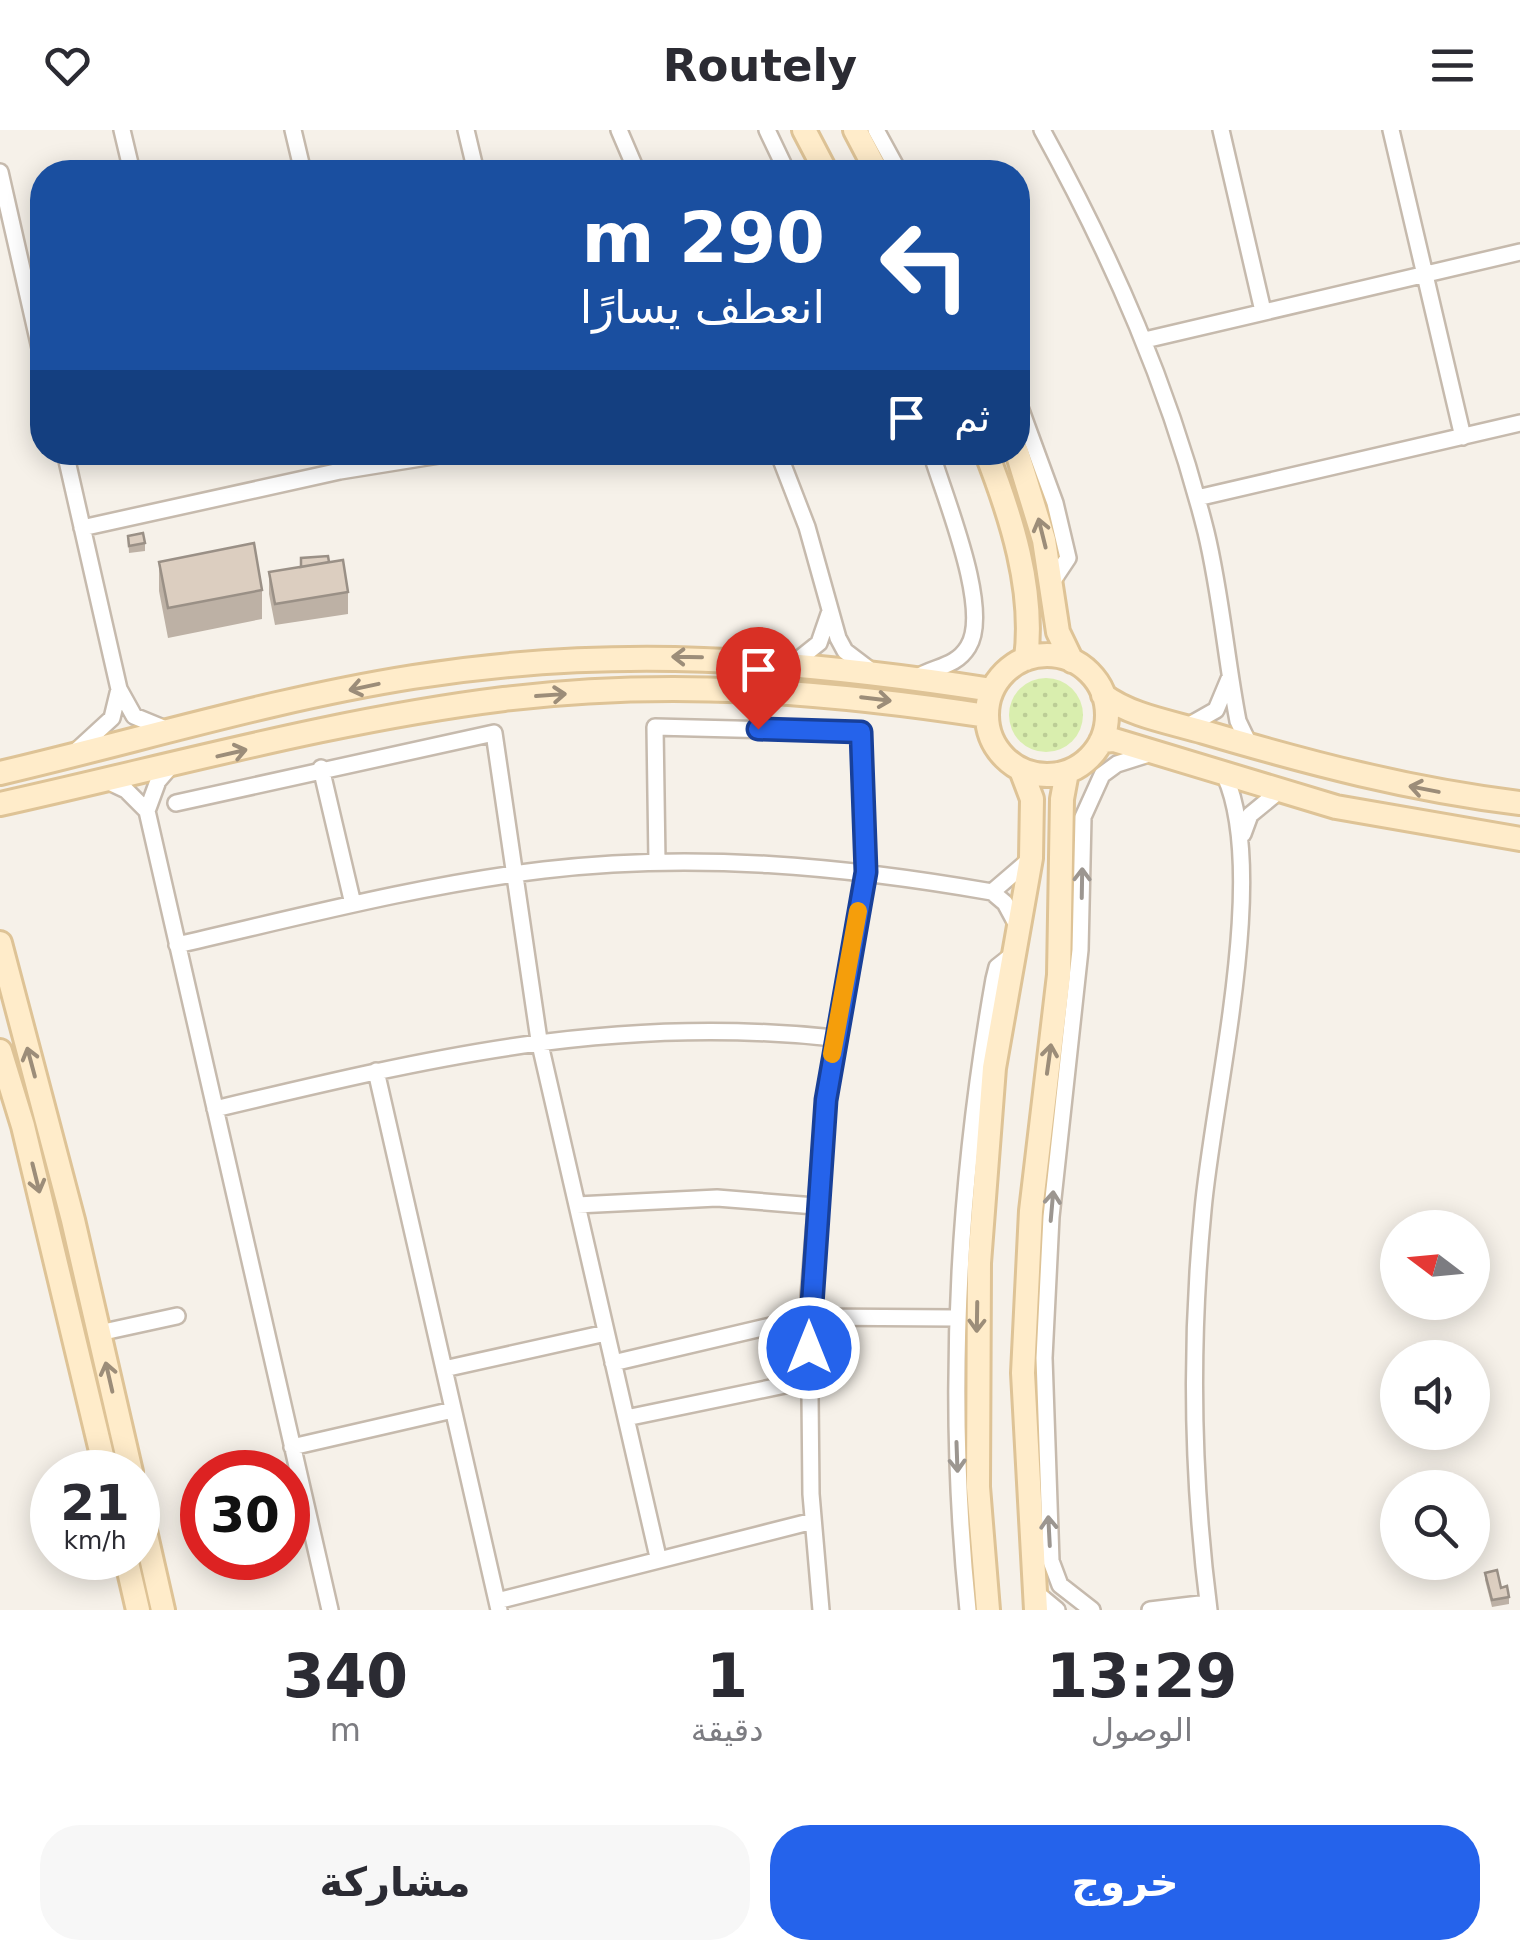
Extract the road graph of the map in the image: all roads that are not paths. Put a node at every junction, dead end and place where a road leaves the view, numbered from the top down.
1 (122, 130) edge
2 (293, 130) edge
3 (466, 130) edge
4 (619, 130) edge
5 (767, 130) edge
6 (804, 130) edge
7 (855, 130) edge
8 (876, 130) edge
9 (1042, 130) edge
10 (1221, 130) edge
11 (1391, 130) edge
12 (129, 160) edge
13 (300, 160) edge
14 (473, 160) edge
15 (632, 160) edge
16 (781, 160) edge
17 (820, 160) edge
18 (871, 160) edge
19 (892, 160) edge
20 (0, 172) edge
21 (1520, 252) edge
22 (1424, 274) junction
23 (30, 304) edge
24 (1263, 311) junction
25 (1146, 340) junction
26 (1520, 424) edge
27 (1030, 435) edge
28 (1463, 436) junction
29 (67, 465) edge
30 (345, 465) edge
31 (782, 465) edge
32 (935, 465) edge
33 (990, 465) edge
34 (1020, 465) edge
35 (1196, 498) junction
36 (82, 528) junction
37 (1052, 582) junction
38 (830, 605) junction
39 (1026, 658) junction
40 (1072, 660) junction
41 (794, 662) junction
42 (1230, 664) junction
43 (873, 672) junction
44 (916, 678) junction
45 (119, 689) junction
46 (992, 690) junction
47 (1104, 694) junction
48 (1235, 705) junction
49 (1216, 710) junction
50 (987, 716) junction
51 (1186, 727) junction
52 (172, 732) junction
53 (1102, 741) junction
54 (1250, 746) junction
55 (1155, 752) junction
56 (69, 757) junction
57 (170, 767) junction
58 (321, 768) junction
59 (1021, 770) junction
60 (1067, 772) junction
61 (0, 773) edge
62 (1226, 776) junction
63 (107, 781) junction
64 (1278, 792) junction
65 (176, 803) dead end
66 (1520, 803) edge
67 (0, 804) edge
68 (146, 812) junction
69 (1241, 838) junction
70 (1520, 839) edge
71 (1030, 858) junction
72 (658, 862) junction
73 (866, 872) junction
74 (514, 874) junction
75 (992, 892) junction
76 (353, 904) junction
77 (1018, 942) junction
78 (0, 943) edge
79 (178, 946) junction
80 (834, 1038) junction
81 (539, 1040) junction
82 (0, 1051) edge
83 (376, 1071) junction
84 (215, 1109) junction
85 (577, 1205) junction
86 (815, 1206) junction
87 (176, 1316) dead end
88 (809, 1318) junction
89 (956, 1318) junction
90 (99, 1333) junction
91 (606, 1333) junction
92 (613, 1363) junction
93 (444, 1369) junction
94 (809, 1380) junction
95 (454, 1410) junction
96 (626, 1418) junction
97 (292, 1447) junction
98 (101, 1450) edge
99 (126, 1450) edge
100 (813, 1521) junction
101 (658, 1557) junction
102 (131, 1580) edge
103 (156, 1580) edge
104 (1035, 1600) edge
105 (498, 1605) edge
106 (1208, 1606) edge
107 (138, 1610) edge
108 (163, 1610) edge
109 (330, 1610) edge
110 (820, 1610) edge
111 (968, 1610) edge
112 (988, 1610) edge
113 (1057, 1610) edge
114 (1092, 1610) edge
115 (1150, 1610) edge

1 - 12 street
2 - 13 street
3 - 14 street
4 - 15 street
5 - 16 street
6 - 17 main road
7 - 18 main road
8 - 19 street
9 - 25 street
10 - 24 street
11 - 22 street
20 - 23 street
21 - 22 street
22 - 24 street
22 - 28 street
24 - 25 street
25 - 35 street
26 - 28 street
27 - 37 street
28 - 35 street
29 - 36 street
30 - 36 street
31 - 38 street
32 - 44 street
33 - 39 main road
37 -> 34 main road
35 - 42 street
36 - 45 street
37 - 40 main road
38 - 41 street
38 - 43 street
39 - 40 main road
39 - 46 main road
40 - 47 main road
41 - 43 main road
41 -> 52 main road
42 - 48 street
42 - 49 street
43 - 44 main road
44 - 46 main road
45 - 52 street
45 - 56 street
46 - 50 main road
47 - 51 main road
47 - 53 main road
48 - 49 street
48 - 54 street
49 - 51 street
57 -> 50 main road
50 - 59 main road
51 - 54 main road
52 - 56 main road
53 - 55 main road
53 - 60 main road
66 -> 54 main road
55 - 62 main road
114 -> 55 street
56 - 61 main road
57 - 63 main road
57 - 68 street
58 - 65 street
58 - 74 street
58 - 76 street
59 - 60 main road
59 - 71 main road
104 -> 60 main road
62 - 64 main road
62 - 69 street
63 - 67 main road
63 - 68 street
64 - 69 street
64 - 70 main road
68 - 79 street
69 - 106 street
71 - 75 street
71 - 77 main road
72 - 73 street
72 - 73 street
72 - 74 street
73 - 75 street
73 - 80 street
74 - 76 street
74 - 81 street
75 - 77 street
76 - 79 street
77 - 89 street
77 -> 112 main road
90 -> 78 main road
79 - 84 street
80 - 81 street
80 - 86 street
81 - 83 street
81 - 85 street
82 -> 98 main road
83 - 84 street
83 - 93 street
84 - 97 street
85 - 86 street
85 - 91 street
86 - 88 street
87 - 90 street
88 - 89 street
88 - 92 street
88 - 94 street
89 -> 111 street
99 -> 90 main road
91 - 92 street
91 - 93 street
92 - 96 street
93 - 95 street
94 - 96 street
94 - 100 street
95 - 97 street
95 - 105 street
96 - 101 street
97 - 109 street
100 - 101 street
100 - 110 street
101 - 105 street
102 - 107 main road
103 - 108 main road
104 - 113 street
106 - 115 street

